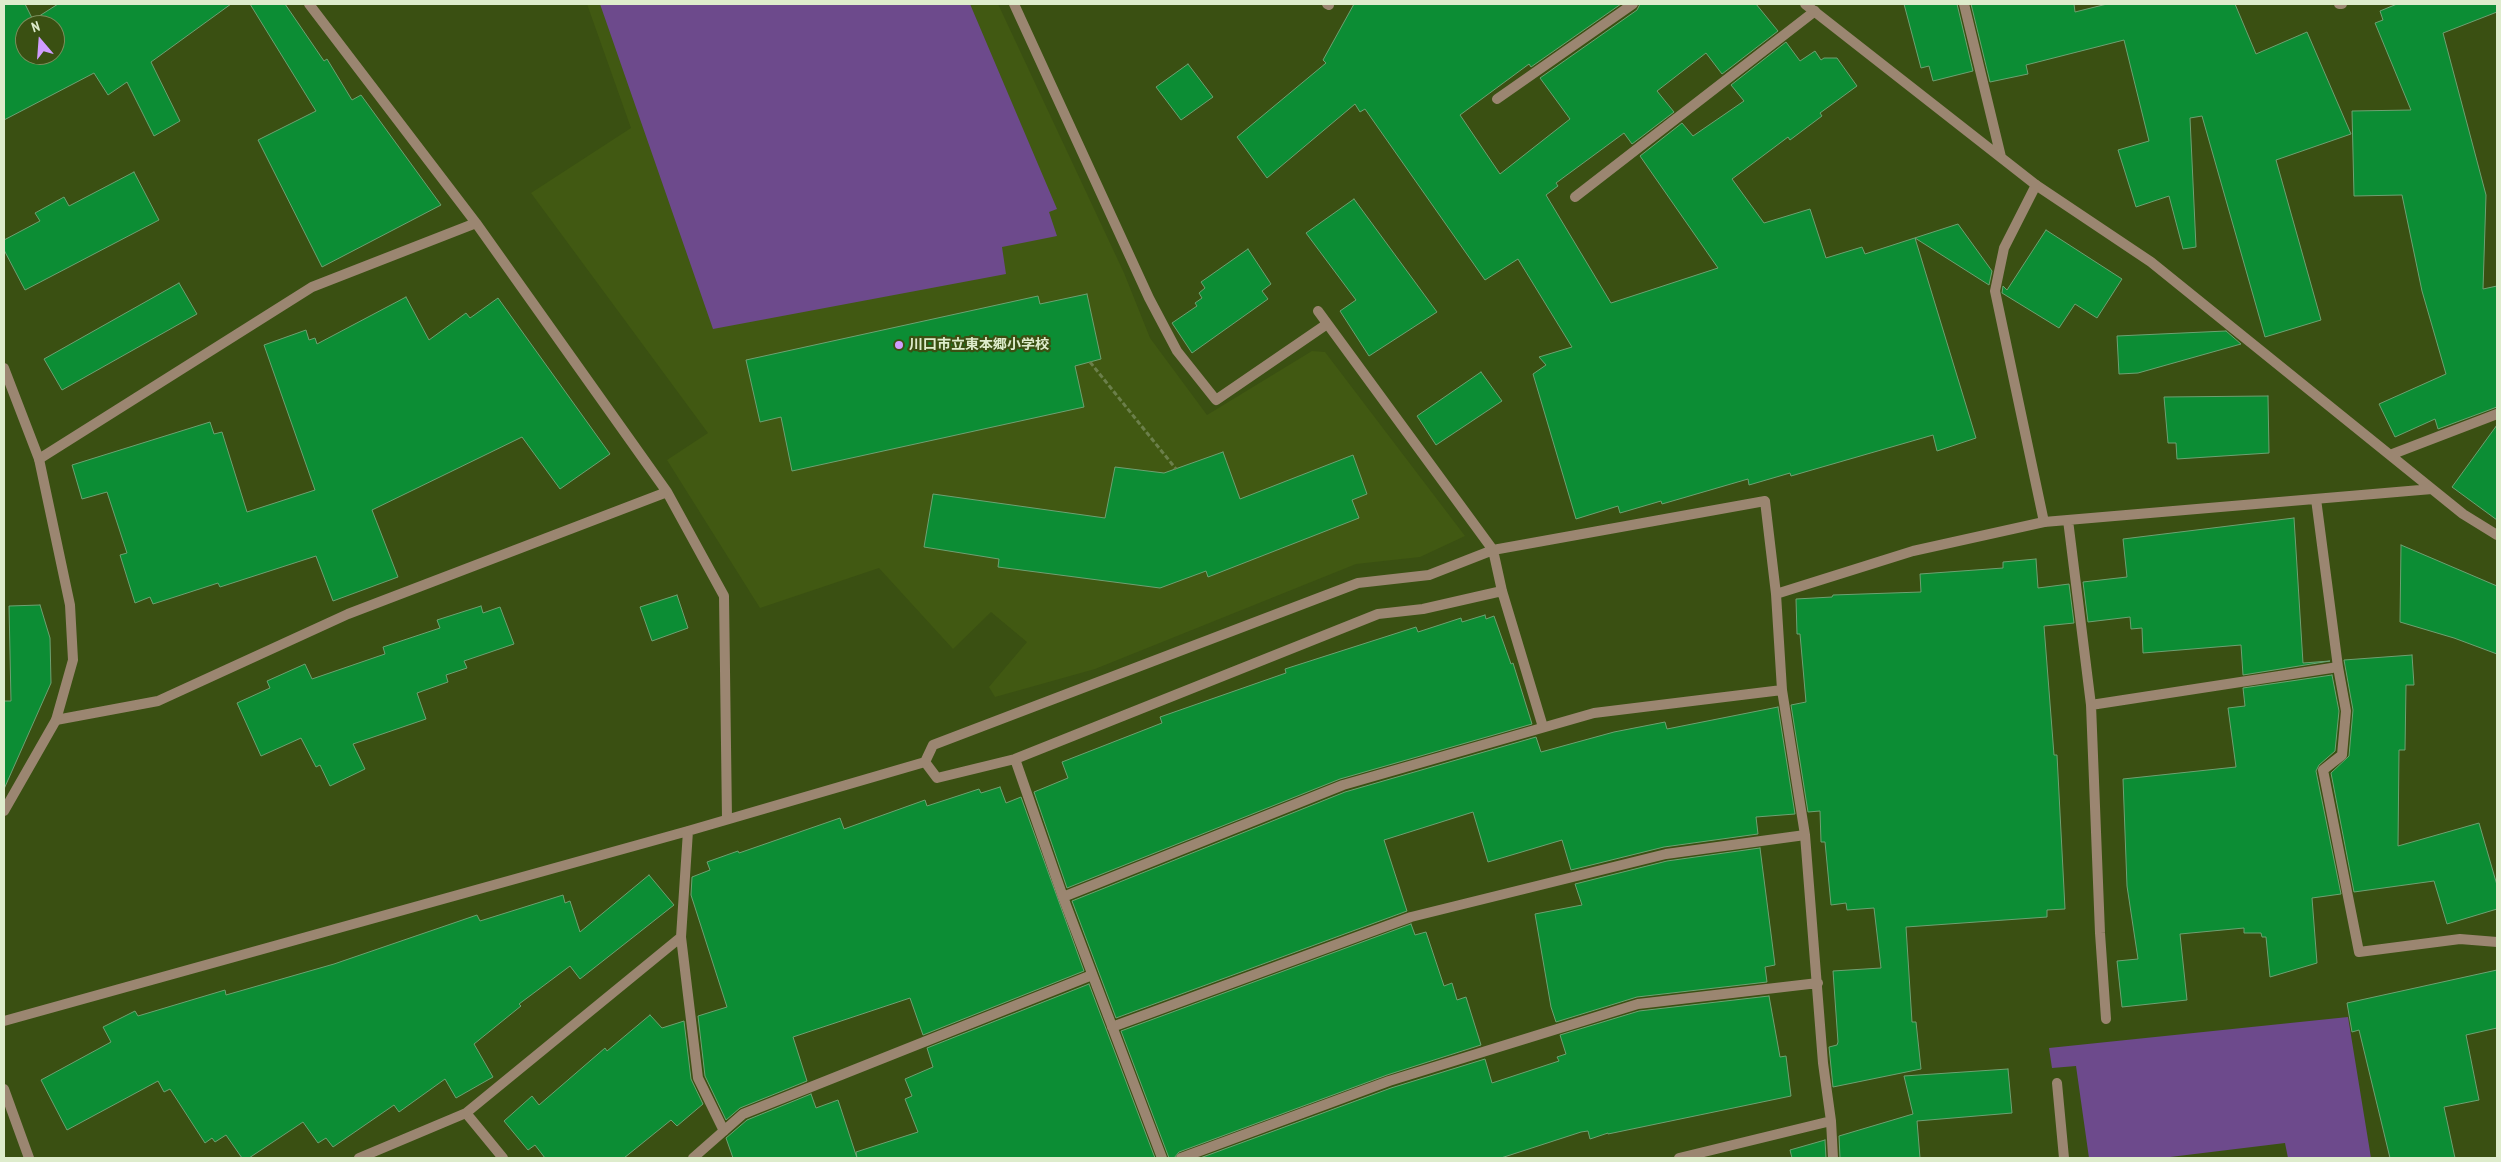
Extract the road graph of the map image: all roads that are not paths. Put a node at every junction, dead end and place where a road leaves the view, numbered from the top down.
1 (309, 4) edge
2 (1014, 4) edge
3 (1633, 4) edge
4 (1805, 4) edge
5 (1964, 4) edge
6 (1814, 11) junction
7 (1497, 99) dead end
8 (2001, 157) junction
9 (2036, 185) junction
10 (1575, 197) dead end
11 (476, 223) junction
12 (1318, 311) dead end
13 (1327, 324) junction
14 (4, 368) edge
15 (2497, 414) edge
16 (2390, 455) junction
17 (39, 459) junction
18 (2432, 489) junction
19 (667, 492) junction
20 (2316, 499) junction
21 (2068, 520) junction
22 (2044, 522) junction
23 (2497, 534) edge
24 (1493, 550) junction
25 (1502, 591) junction
26 (1776, 594) junction
27 (2338, 667) junction
28 (1782, 690) junction
29 (2091, 705) junction
30 (56, 720) junction
31 (1543, 727) junction
32 (1015, 759) junction
33 (925, 762) junction
34 (5, 806) edge
35 (727, 819) junction
36 (688, 831) junction
37 (1805, 835) junction
38 (1063, 897) junction
39 (681, 937) junction
40 (2497, 942) edge
41 (1092, 975) junction
42 (1818, 983) junction
43 (2106, 1019) dead end
44 (4, 1021) edge
45 (1112, 1028) junction
46 (2057, 1083) dead end
47 (4, 1089) edge
48 (466, 1113) junction
49 (1831, 1121) junction
50 (724, 1131) junction
51 (695, 1157) edge
52 (29, 1158) edge
53 (359, 1158) edge
54 (503, 1158) edge
55 (1162, 1158) edge
56 (1181, 1158) edge
57 (1679, 1158) edge
58 (1833, 1158) edge
59 (2064, 1158) edge

1 - 11 street
2 - 13 street
3 - 7 street
4 - 6 street
5 - 8 street
6 - 8 street
6 - 10 street
8 - 9 street
9 - 16 street
9 - 22 street
11 - 17 street
11 - 19 street
12 - 13 street
13 - 24 street
14 - 17 street
15 - 16 street
16 - 18 street
17 - 30 street
18 - 20 street
18 - 23 street
19 - 30 street
19 - 35 street
20 - 21 street
20 - 27 street
21 - 22 street
21 - 29 street
22 - 26 street
24 - 25 street
24 - 26 street
24 - 33 street
25 - 31 street
25 - 32 street
26 - 28 street
27 - 29 street
27 - 40 street
28 - 31 street
28 - 37 street
29 - 43 street
30 - 34 street
31 - 38 street
32 - 33 street
32 - 38 street
33 - 35 street
35 - 36 street
36 - 39 street
36 - 44 street
37 - 42 street
37 - 45 street
38 - 41 street
39 - 48 street
39 - 50 street
41 - 45 street
41 - 50 street
42 - 49 street
42 - 56 street
45 - 55 street
46 - 59 street
47 - 52 street
48 - 53 street
48 - 54 street
49 - 57 street
49 - 58 street
50 - 51 street

